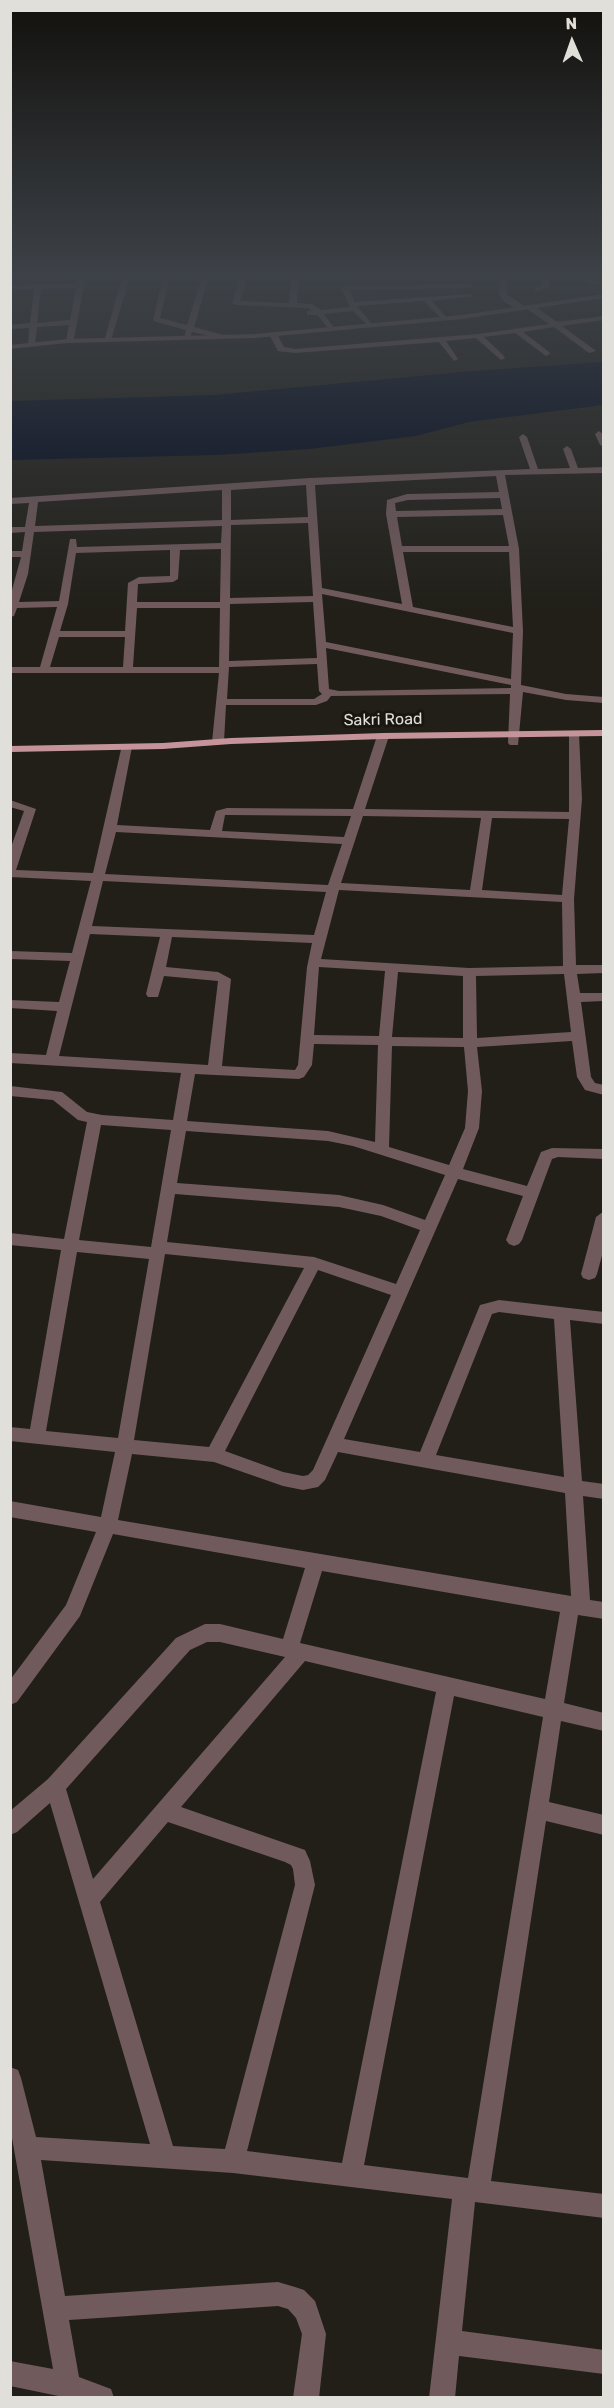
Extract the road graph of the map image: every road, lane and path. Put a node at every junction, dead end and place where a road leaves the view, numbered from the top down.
1 (599, 434) dead end
2 (523, 437) dead end
3 (603, 445) edge
4 (567, 449) dead end
5 (603, 470) edge
6 (575, 471) junction
7 (535, 472) junction
8 (500, 473) junction
9 (310, 481) junction
10 (227, 487) junction
11 (504, 495) junction
12 (34, 500) junction
13 (10, 501) edge
14 (507, 512) junction
15 (391, 514) junction
16 (313, 520) junction
17 (227, 523) junction
18 (74, 528) junction
19 (30, 529) junction
20 (10, 530) edge
21 (226, 546) junction
22 (175, 548) junction
23 (397, 549) junction
24 (514, 549) junction
25 (72, 550) junction
26 (26, 554) junction
27 (10, 555) edge
28 (317, 595) junction
29 (225, 603) junction
30 (63, 604) junction
31 (130, 605) junction
32 (12, 608) edge
33 (408, 609) junction
34 (518, 631) junction
35 (56, 634) junction
36 (129, 634) junction
37 (320, 644) junction
38 (321, 662) junction
39 (224, 667) junction
40 (10, 670) edge
41 (44, 670) junction
42 (128, 670) junction
43 (517, 687) junction
44 (328, 693) junction
45 (603, 700) edge
46 (221, 702) junction
47 (603, 733) edge
48 (573, 738) junction
49 (515, 739) junction
50 (382, 741) junction
51 (603, 741) edge
52 (218, 742) junction
53 (162, 746) junction
54 (126, 747) junction
55 (10, 749) edge
56 (10, 803) edge
57 (358, 812) junction
58 (487, 814) junction
59 (576, 816) junction
60 (111, 828) junction
61 (215, 833) junction
62 (348, 841) junction
63 (10, 871) edge
64 (99, 877) junction
65 (333, 888) junction
66 (475, 895) junction
67 (568, 899) junction
68 (85, 930) junction
69 (166, 933) junction
70 (320, 939) junction
71 (10, 955) edge
72 (78, 957) junction
73 (315, 963) junction
74 (392, 968) junction
75 (603, 969) edge
76 (570, 970) junction
77 (158, 971) junction
78 (469, 972) junction
79 (153, 994) dead end
80 (603, 997) edge
81 (573, 998) junction
82 (10, 1004) edge
83 (65, 1007) junction
84 (578, 1036) junction
85 (307, 1039) junction
86 (385, 1041) junction
87 (470, 1043) junction
88 (10, 1058) edge
89 (51, 1061) junction
90 (189, 1069) junction
91 (214, 1071) junction
92 (603, 1090) edge
93 (10, 1091) edge
94 (95, 1119) junction
95 (179, 1124) junction
96 (382, 1150) junction
97 (603, 1154) edge
98 (454, 1172) junction
99 (168, 1188) junction
100 (531, 1192) junction
101 (603, 1216) edge
102 (430, 1228) junction
103 (10, 1239) edge
104 (514, 1240) dead end
105 (70, 1245) junction
106 (600, 1245) edge
107 (157, 1250) junction
108 (314, 1263) junction
109 (589, 1274) dead end
110 (401, 1292) junction
111 (562, 1314) junction
112 (603, 1318) edge
113 (10, 1434) edge
114 (37, 1436) junction
115 (124, 1444) junction
116 (333, 1444) junction
117 (214, 1455) junction
118 (425, 1461) junction
119 (574, 1487) junction
120 (603, 1492) edge
121 (10, 1509) edge
122 (108, 1525) junction
123 (316, 1560) junction
124 (575, 1605) junction
125 (603, 1611) edge
126 (295, 1650) junction
127 (447, 1685) junction
128 (10, 1696) edge
129 (553, 1710) junction
130 (603, 1722) edge
131 (56, 1786) junction
132 (538, 1809) junction
133 (164, 1811) junction
134 (10, 1825) edge
135 (603, 1825) edge
136 (90, 1898) junction
137 (10, 2078) edge
138 (27, 2148) junction
139 (165, 2156) junction
140 (233, 2161) junction
141 (351, 2174) junction
142 (472, 2190) junction
143 (603, 2206) edge
144 (56, 2309) junction
145 (448, 2342) junction
146 (603, 2362) edge
147 (10, 2373) edge
148 (68, 2385) junction
149 (102, 2397) edge
150 (306, 2397) edge
151 (442, 2397) edge

1 - 3 street
2 - 7 street
4 - 6 street
5 - 6 street
6 - 7 street
7 - 8 street
8 - 9 street
8 - 11 street
9 - 10 street
9 - 16 street
10 - 12 street
10 - 17 street
11 - 14 street
11 - 15 street
12 - 13 street
12 - 19 street
14 - 15 street
14 - 24 street
15 - 23 street
16 - 17 street
16 - 28 street
17 - 18 street
17 - 21 street
18 - 19 street
18 - 25 street
19 - 20 street
19 - 26 street
21 - 22 street
21 - 29 street
22 - 25 street
22 - 31 street
23 - 24 street
23 - 33 street
24 - 34 street
25 - 30 street
26 - 27 street
26 - 32 street
28 - 29 street
28 - 33 street
28 - 37 street
29 - 31 street
29 - 39 street
30 - 32 street
30 - 35 street
31 - 36 street
33 - 34 street
34 - 43 street
35 - 36 street
35 - 41 street
36 - 42 street
37 - 38 street
37 - 43 street
38 - 39 street
38 - 44 street
39 - 42 street
39 - 46 street
40 - 41 street
41 - 42 street
43 - 44 street
43 - 45 street
43 - 49 street
44 - 46 street
46 - 52 street
47 - 48 main road, Sakri Road
48 - 49 main road, Sakri Road
48 - 51 main road, Sakri Road
48 - 59 street
49 - 50 main road, Sakri Road
50 - 52 main road, Sakri Road
50 - 53 main road, Sakri Road
50 - 57 street
52 - 53 main road, Sakri Road
53 - 54 main road, Sakri Road
54 - 55 main road, Sakri Road
54 - 60 street
56 - 63 street
57 - 58 street
57 - 61 street
57 - 62 street
58 - 59 street
58 - 66 street
59 - 67 street
60 - 61 street
60 - 64 street
61 - 62 street
62 - 65 street
63 - 64 street
64 - 65 street
64 - 68 street
65 - 66 street
65 - 70 street
66 - 67 street
67 - 76 street
68 - 69 street
68 - 72 street
69 - 70 street
69 - 77 street
70 - 73 street
71 - 72 street
72 - 83 street
73 - 74 street
73 - 85 street
74 - 78 street
74 - 86 street
75 - 76 street
76 - 78 street
76 - 81 street
77 - 79 street
77 - 91 street
78 - 87 street
80 - 81 street
81 - 84 street
82 - 83 street
83 - 89 street
84 - 87 street
84 - 92 street
85 - 86 street
85 - 91 street
86 - 87 street
86 - 96 street
87 - 98 street
88 - 89 street
89 - 90 street
90 - 91 street
90 - 95 street
93 - 94 street
94 - 95 street
94 - 105 street
95 - 96 street
95 - 99 street
96 - 98 street
97 - 100 street
98 - 100 street
98 - 102 street
99 - 102 street
99 - 107 street
100 - 104 street
101 - 106 street
102 - 110 street
103 - 105 street
105 - 107 street
105 - 114 street
106 - 109 street
107 - 108 street
107 - 115 street
108 - 110 street
108 - 117 street
110 - 116 street
111 - 112 street
111 - 118 street
111 - 119 street
113 - 114 street
114 - 115 street
115 - 117 street
115 - 122 street
116 - 117 street
116 - 118 street
118 - 119 street
119 - 120 street
119 - 124 street
121 - 122 street
122 - 123 street
122 - 128 street
123 - 124 street
123 - 126 street
124 - 125 street
124 - 129 street
126 - 127 street
126 - 131 street
126 - 133 street
127 - 129 street
127 - 141 street
129 - 130 street
129 - 132 street
131 - 134 street
131 - 136 street
132 - 135 street
132 - 142 street
133 - 136 street
133 - 140 street
136 - 139 street
137 - 138 street
138 - 139 street
138 - 144 street
139 - 140 street
140 - 141 street
141 - 142 street
142 - 143 street
142 - 145 street
144 - 148 street
144 - 150 street
145 - 146 street
145 - 151 street
147 - 148 street
148 - 149 street

